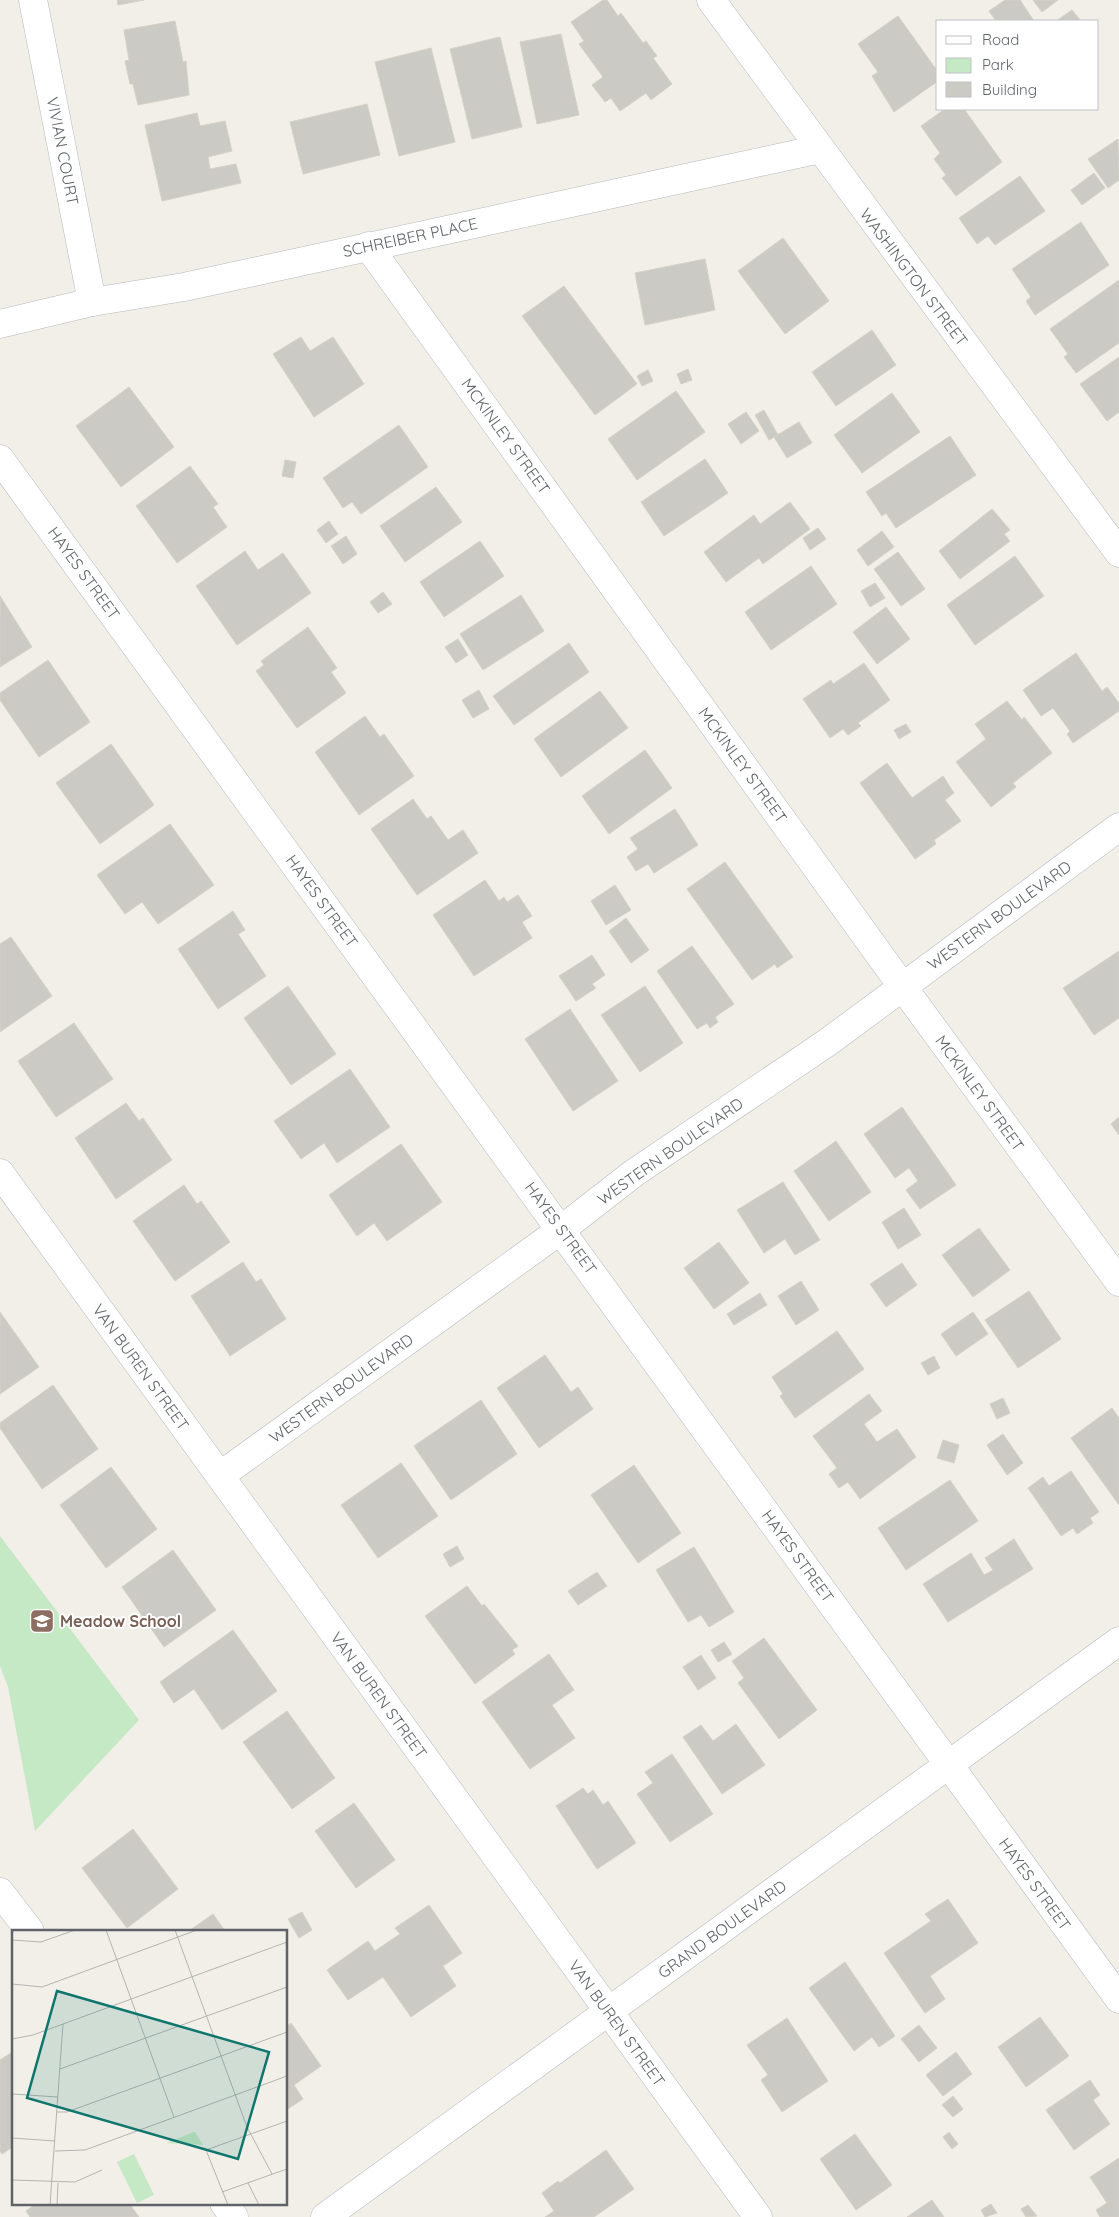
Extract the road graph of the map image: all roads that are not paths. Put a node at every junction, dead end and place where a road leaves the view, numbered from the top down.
1 (33, 0) edge
2 (711, 0) edge
3 (820, 149) junction
4 (368, 246) junction
5 (92, 302) junction
6 (0, 324) edge
7 (0, 459) edge
8 (1119, 553) edge
9 (1119, 827) edge
10 (902, 986) junction
11 (0, 1173) edge
12 (562, 1229) junction
13 (1119, 1282) edge
14 (221, 1475) junction
15 (1119, 1641) edge
16 (948, 1764) junction
17 (0, 1892) edge
18 (29, 1930) edge
19 (1119, 1999) edge
20 (608, 2011) junction
21 (225, 2204) edge
22 (234, 2217) edge
23 (325, 2217) edge
24 (758, 2217) edge

1 - 5 street, VIVIAN COURT
2 - 3 street, WASHINGTON STREET
3 - 4 street, SCHREIBER PLACE
3 - 8 street, WASHINGTON STREET
4 - 5 street, SCHREIBER PLACE
4 - 10 street, MCKINLEY STREET
5 - 6 street, SCHREIBER PLACE
7 - 12 street, HAYES STREET
9 - 10 street, WESTERN BOULEVARD
10 - 12 street, WESTERN BOULEVARD
10 - 13 street, MCKINLEY STREET
11 - 14 street, VAN BUREN STREET
12 - 14 street, WESTERN BOULEVARD
12 - 16 street, HAYES STREET
14 - 20 street, VAN BUREN STREET
15 - 16 street, GRAND BOULEVARD
16 - 19 street, HAYES STREET
16 - 20 street, GRAND BOULEVARD
17 - 18 street
20 - 23 street, GRAND BOULEVARD
20 - 24 street, VAN BUREN STREET
21 - 22 street

